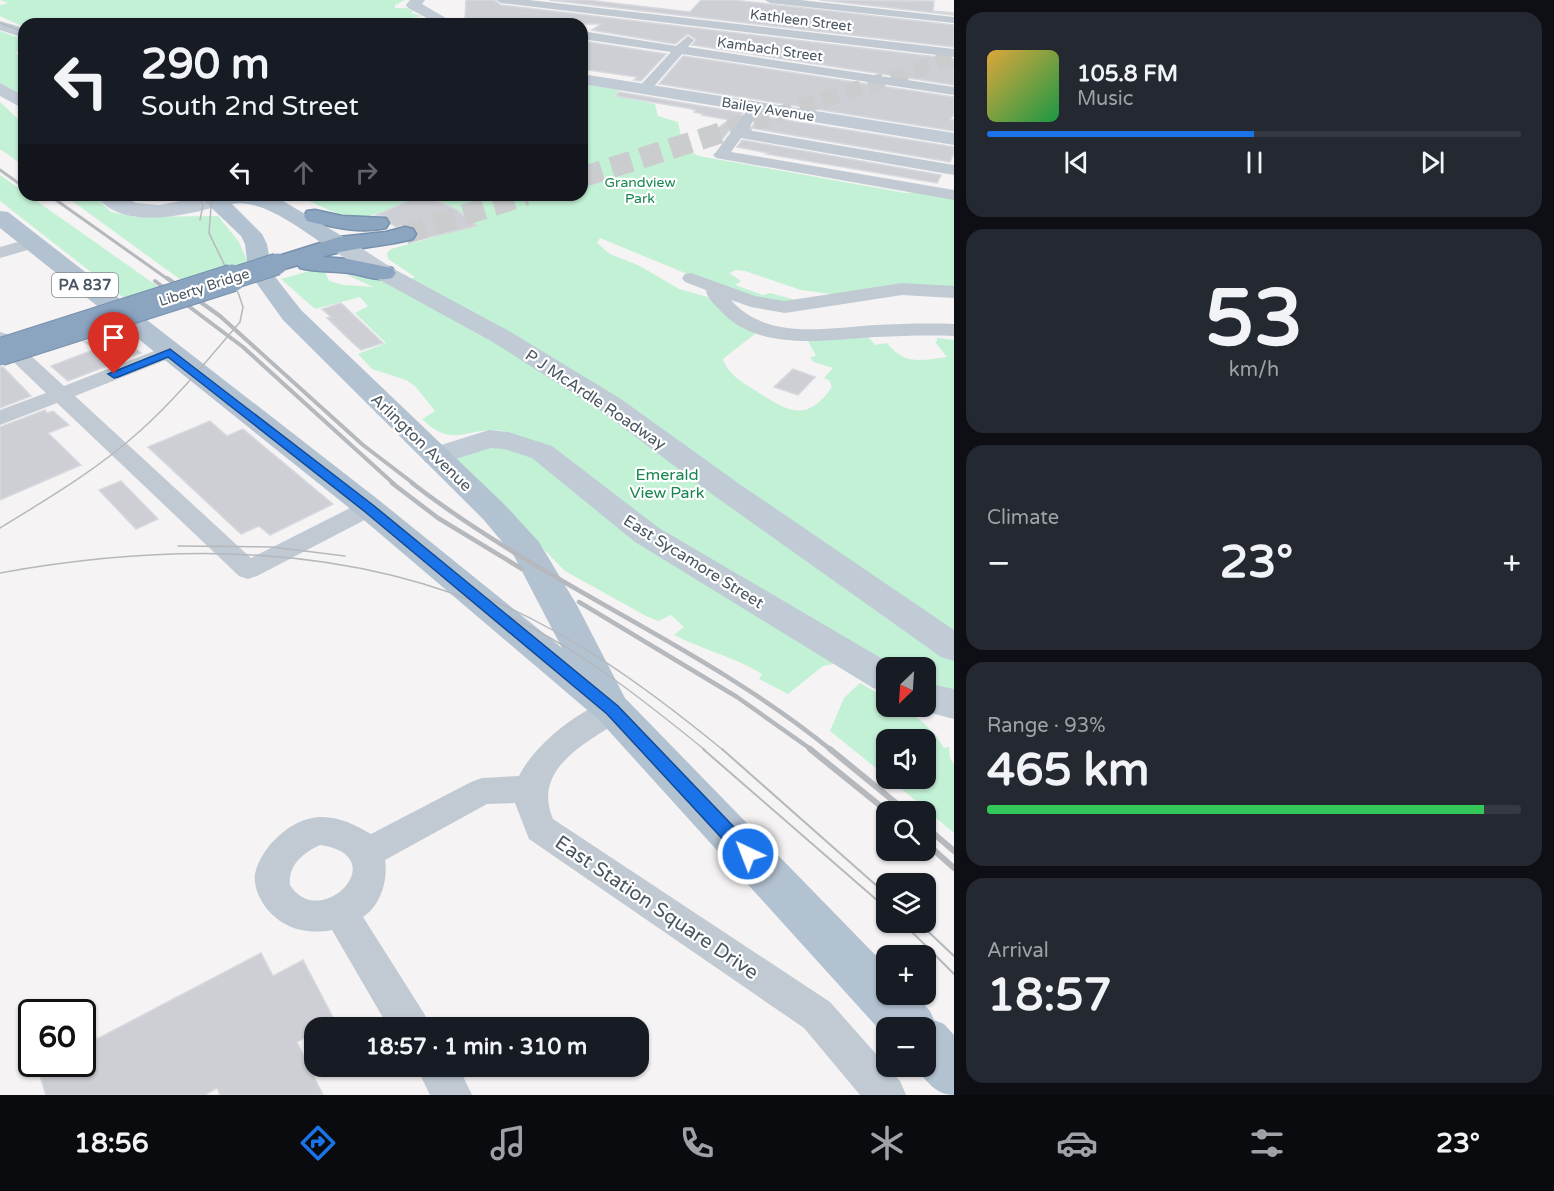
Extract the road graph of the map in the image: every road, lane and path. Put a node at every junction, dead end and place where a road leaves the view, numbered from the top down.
1 (495, 0) edge
2 (501, 0) edge
3 (770, 0) edge
4 (416, 2) edge
5 (551, 3) edge
6 (532, 16) dead end
7 (878, 16) edge
8 (440, 18) edge
9 (954, 20) edge
10 (702, 24) junction
11 (0, 25) edge
12 (18, 31) edge
13 (588, 36) edge
14 (870, 43) junction
15 (679, 51) junction
16 (954, 53) edge
17 (864, 61) dead end
18 (852, 76) junction
19 (588, 80) edge
20 (0, 88) edge
21 (644, 89) junction
22 (954, 91) edge
23 (18, 100) edge
24 (757, 107) junction
25 (738, 133) junction
26 (954, 139) edge
27 (954, 170) edge
28 (952, 191) edge
29 (114, 201) edge
30 (138, 201) edge
31 (184, 201) edge
32 (196, 201) edge
33 (206, 201) edge
34 (269, 201) edge
35 (287, 201) edge
36 (0, 217) edge
37 (305, 217) junction
38 (405, 234) tunnel mouth
39 (32, 243) junction
40 (317, 251) junction
41 (0, 253) edge
42 (277, 264) junction
43 (384, 273) joint
44 (691, 278) dead end
45 (712, 287) junction
46 (954, 292) edge
47 (954, 330) edge
48 (0, 338) edge
49 (0, 352) edge
50 (170, 352) junction
51 (61, 395) junction
52 (0, 418) edge
53 (436, 456) junction
54 (369, 508) junction
55 (954, 648) edge
56 (876, 672) edge
57 (936, 700) edge
58 (954, 704) edge
59 (613, 710) junction
60 (531, 789) junction
61 (367, 853) junction
62 (340, 911) junction
63 (404, 1017) edge
64 (902, 1017) edge
65 (936, 1053) edge
66 (954, 1073) edge
67 (441, 1077) edge
68 (452, 1095) edge
69 (886, 1095) edge

1 - 6 street
2 - 5 street, Kathleen Street
3 - 7 street
4 - 8 street
5 - 10 street, Kathleen Street
7 - 9 street
7 - 14 street
10 - 14 street, Kathleen Street
10 - 15 street
11 - 12 street
13 - 15 street, Kambach Street
14 - 16 street, Kathleen Street
15 - 18 street, Kambach Street
15 - 21 street
17 - 18 street
18 - 22 street, Kambach Street
19 - 21 street, Bailey Avenue
20 - 23 street
21 - 24 street, Bailey Avenue
24 - 25 street
24 - 26 street, Bailey Avenue
25 - 27 street
25 - 28 street
29 - 32 street
30 - 31 street
33 - 53 main road, Arlington Avenue
34 - 37 main road
35 - 37 main road
36 - 39 main road, PA 837
37 - 40 highway
37 - 40 main road
37 - 40 highway
38 - 40 highway
39 - 41 street
39 - 50 main road, PA 837
40 - 42 highway, Liberty Bridge
40 - 42 highway
40 - 43 highway
42 - 49 highway, Liberty Bridge, bridge
43 - 55 street, P J McArdle Roadway
44 - 45 street
45 - 46 street
45 - 47 street
48 - 51 street
50 - 51 street
50 - 54 main road, PA 837
51 - 52 street
51 - 54 street
53 - 56 street, East Sycamore Street
53 - 59 main road, Arlington Avenue
54 - 59 main road, PA 837
57 - 58 street
59 - 60 street
59 - 64 main road, PA 837
60 - 61 street
60 - 69 street, East Station Square Drive
61 - 62 street
61 - 62 street
62 - 63 street
65 - 66 main road
67 - 68 street

